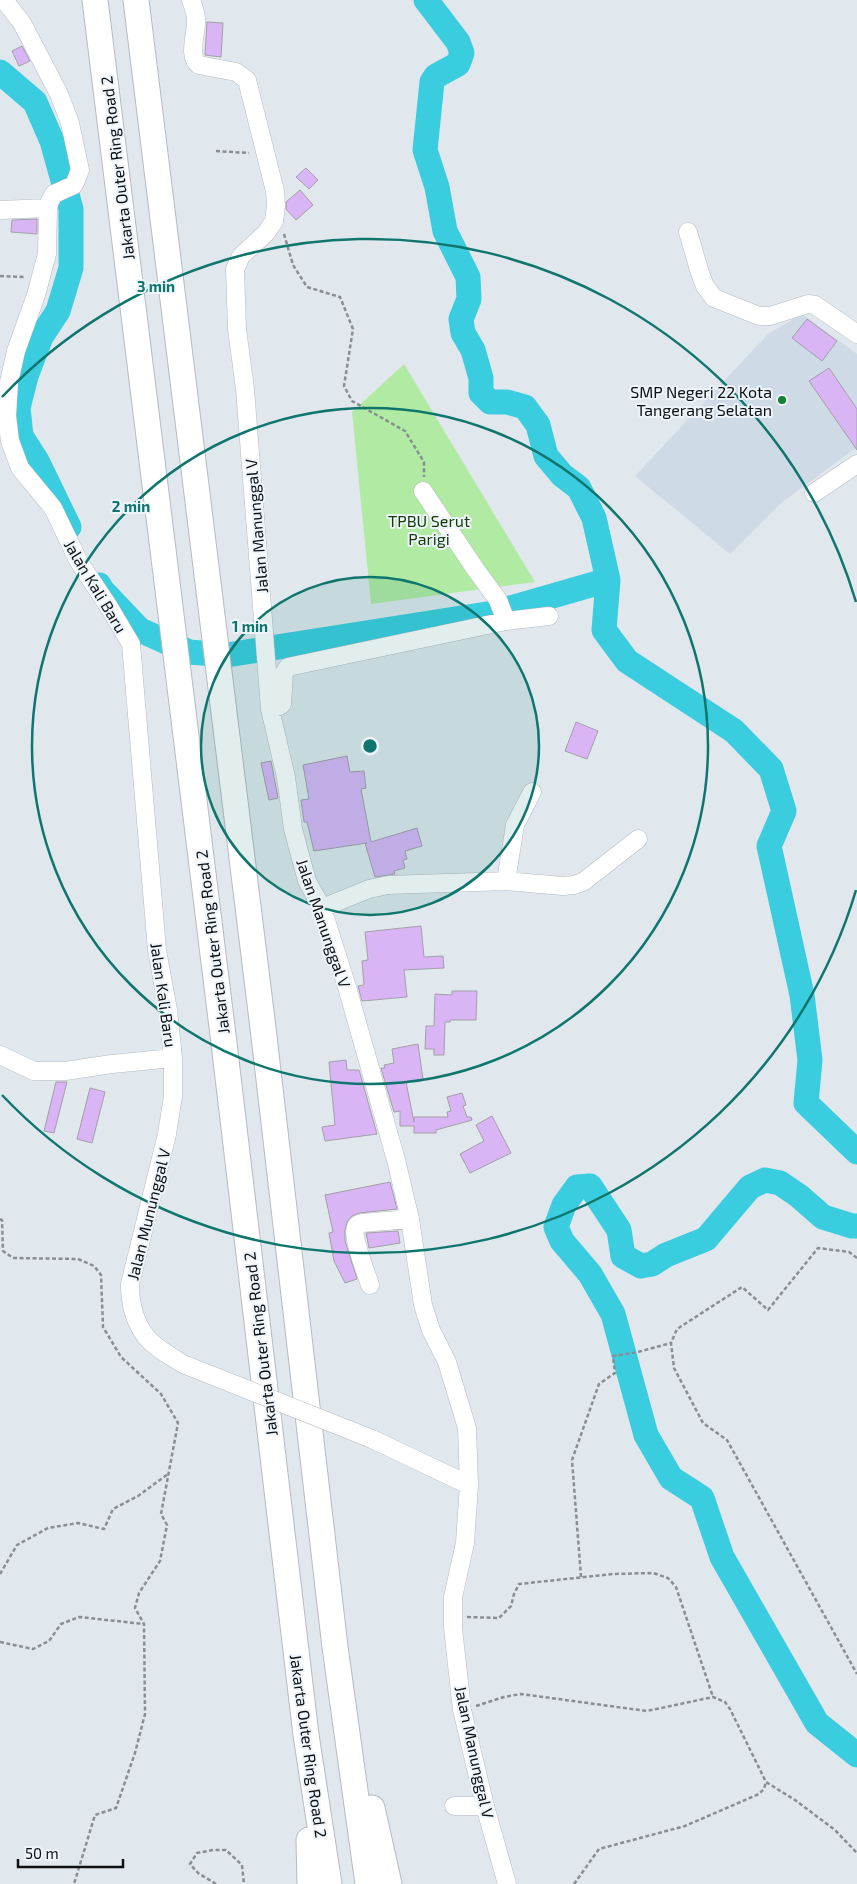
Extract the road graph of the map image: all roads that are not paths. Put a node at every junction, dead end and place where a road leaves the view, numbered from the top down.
1 (4, 0) edge
2 (95, 0) edge
3 (136, 0) edge
4 (191, 0) edge
5 (51, 201) junction
6 (0, 210) edge
7 (688, 232) dead end
8 (857, 334) edge
9 (857, 464) edge
10 (423, 491) road end
11 (814, 493) dead end
12 (503, 612) junction
13 (549, 616) dead end
14 (270, 709) junction
15 (532, 792) dead end
16 (638, 839) dead end
17 (506, 881) junction
18 (322, 908) junction
19 (0, 1055) edge
20 (173, 1058) junction
21 (410, 1219) junction
22 (370, 1286) dead end
23 (469, 1485) junction
24 (335, 1647) junction
25 (306, 1735) junction
26 (454, 1806) dead end
27 (485, 1806) junction
28 (310, 1884) edge
29 (329, 1884) edge
30 (368, 1884) edge
31 (389, 1884) edge
32 (507, 1884) edge

1 - 5 street
2 - 25 highway, Jakarta Outer Ring Road 2
3 - 24 highway
4 - 14 street, Jalan Manunggal V
5 - 6 street
5 - 20 street, Jalan Kali Baru
7 - 8 street
9 - 11 street
10 - 12 street
12 - 13 street
12 - 14 street
14 - 18 street, Jalan Manunggal V
15 - 17 street
16 - 17 street
17 - 18 street
18 - 21 street, Jalan Manunggal V
19 - 20 street
20 - 23 street, Jalan Mununggal V, bridge
21 - 22 street
21 - 23 street, Jalan Manunggal V
23 - 27 street, Jalan Manunggal V
24 - 30 highway
24 - 31 highway
25 - 28 highway
25 - 29 highway, Jakarta Outer Ring Road 2
26 - 27 street
27 - 32 street, Jalan Manunggal V

